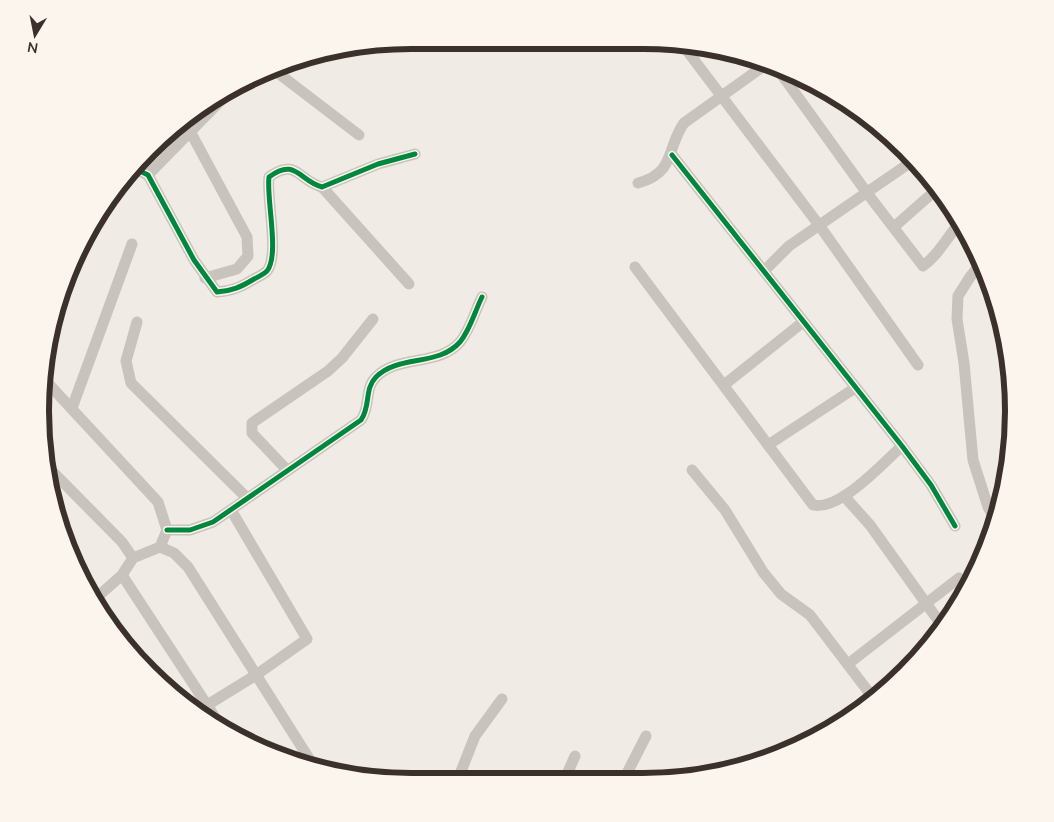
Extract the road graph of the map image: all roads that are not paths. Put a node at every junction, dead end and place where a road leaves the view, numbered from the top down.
1 (688, 52) edge
2 (761, 69) edge
3 (279, 74) edge
4 (783, 77) edge
5 (722, 97) junction
6 (215, 106) edge
7 (191, 132) junction
8 (359, 136) dead end
9 (415, 154) dead end
10 (672, 155) junction
11 (908, 164) edge
12 (140, 171) edge
13 (148, 175) junction
14 (638, 183) dead end
15 (322, 187) junction
16 (867, 193) junction
17 (932, 193) edge
18 (819, 225) junction
19 (894, 227) junction
20 (955, 228) edge
21 (132, 244) dead end
22 (635, 267) dead end
23 (977, 269) edge
24 (764, 271) junction
25 (206, 278) junction
26 (409, 284) dead end
27 (482, 297) dead end
28 (373, 319) dead end
29 (137, 322) dead end
30 (803, 322) junction
31 (918, 365) dead end
32 (724, 385) junction
33 (50, 387) edge
34 (855, 388) junction
35 (72, 408) junction
36 (768, 445) junction
37 (902, 446) junction
38 (287, 470) junction
39 (692, 470) dead end
40 (55, 474) edge
41 (844, 496) junction
42 (246, 498) junction
43 (230, 510) junction
44 (991, 512) edge
45 (955, 526) dead end
46 (167, 530) junction
47 (160, 547) junction
48 (133, 558) junction
49 (122, 575) junction
50 (959, 578) dead end
51 (99, 595) edge
52 (926, 604) junction
53 (938, 620) edge
54 (848, 664) junction
55 (256, 675) junction
56 (870, 693) edge
57 (502, 699) dead end
58 (208, 704) junction
59 (203, 707) edge
60 (214, 715) edge
61 (646, 736) dead end
62 (575, 756) dead end
63 (309, 758) edge
64 (460, 773) edge
65 (568, 773) edge
66 (627, 773) edge

1 - 5 street
2 - 5 street
3 - 8 street
4 - 16 street
5 - 10 street
5 - 18 street
6 - 7 street
7 - 13 street
7 - 25 street
9 - 15 street
10 - 14 street
10 - 24 street
11 - 16 street
12 - 13 street
13 - 25 street
15 - 25 street
15 - 26 street
16 - 18 street
16 - 19 street
17 - 19 street
18 - 24 street
18 - 31 street
19 - 20 street
21 - 35 street
22 - 32 street
23 - 44 street
24 - 30 street
27 - 38 street
28 - 38 street
29 - 42 street
30 - 32 street
30 - 34 street
32 - 36 street
33 - 35 street
34 - 36 street
34 - 37 street
35 - 46 street
36 - 41 street
37 - 41 street
37 - 45 street
38 - 42 street
39 - 54 street
40 - 48 street
41 - 52 street
42 - 43 street
43 - 46 street
43 - 55 street
46 - 47 street
47 - 48 street
47 - 55 street
48 - 49 street
49 - 51 street
49 - 58 street
50 - 52 street
52 - 53 street
52 - 54 street
54 - 56 street
55 - 58 street
55 - 63 street
57 - 64 street
58 - 59 street
58 - 60 street
61 - 66 street
62 - 65 street

